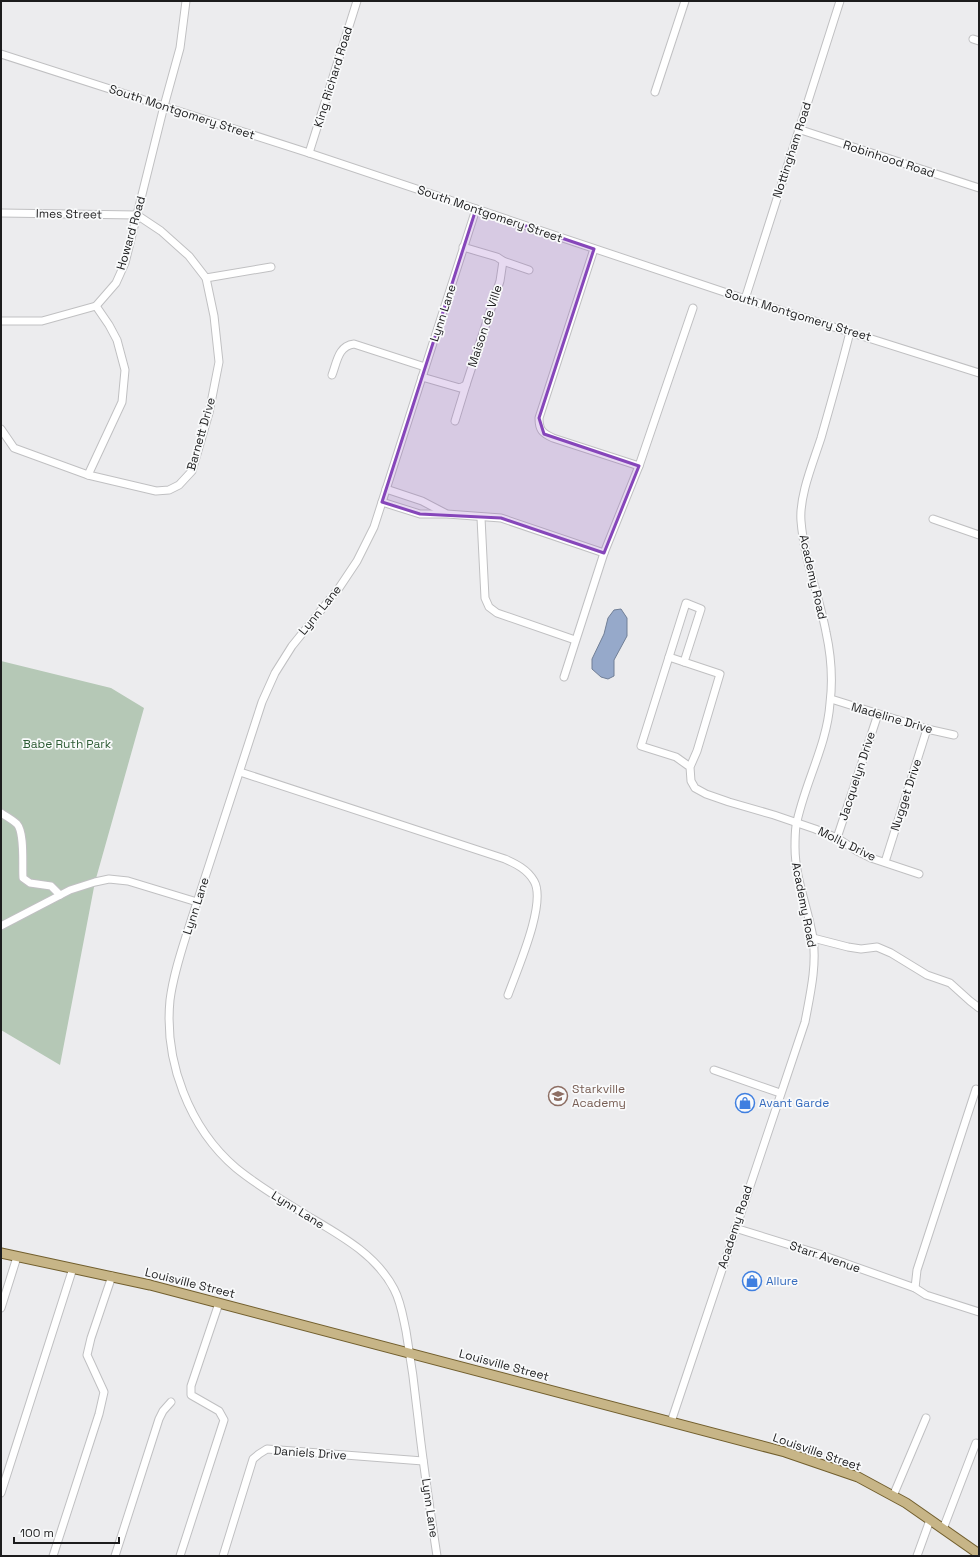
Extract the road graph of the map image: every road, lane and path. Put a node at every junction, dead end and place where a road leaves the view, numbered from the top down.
1 (186, 1) edge
2 (357, 1) edge
3 (684, 1) edge
4 (840, 1) edge
5 (1, 54) edge
6 (655, 92) dead end
7 (164, 106) junction
8 (798, 129) junction
9 (309, 153) junction
10 (979, 188) edge
11 (476, 209) junction
12 (1, 213) edge
13 (137, 215) junction
14 (463, 247) junction
15 (594, 249) junction
16 (503, 261) junction
17 (271, 267) dead end
18 (530, 270) dead end
19 (206, 278) junction
20 (744, 299) junction
21 (96, 306) junction
22 (693, 308) dead end
23 (1, 322) edge
24 (850, 332) junction
25 (425, 367) junction
26 (979, 373) edge
27 (332, 375) dead end
28 (422, 377) junction
29 (466, 385) junction
30 (455, 421) dead end
31 (1, 429) edge
32 (639, 466) junction
33 (88, 475) junction
34 (386, 489) junction
35 (382, 502) junction
36 (447, 514) junction
37 (481, 518) junction
38 (933, 519) dead end
39 (979, 535) edge
40 (604, 553) junction
41 (575, 640) junction
42 (668, 657) junction
43 (684, 662) junction
44 (564, 677) dead end
45 (831, 699) junction
46 (878, 714) junction
47 (927, 729) junction
48 (954, 735) dead end
49 (690, 767) junction
50 (240, 772) junction
51 (1, 813) edge
52 (797, 823) junction
53 (837, 838) junction
54 (885, 862) junction
55 (919, 874) dead end
56 (60, 894) junction
57 (197, 902) junction
58 (1, 926) edge
59 (813, 938) junction
60 (508, 995) dead end
61 (979, 1008) edge
62 (714, 1070) dead end
63 (976, 1089) dead end
64 (780, 1093) junction
65 (735, 1228) junction
66 (1, 1253) edge
67 (17, 1257) junction
68 (73, 1268) junction
69 (112, 1276) junction
70 (915, 1288) junction
71 (219, 1303) junction
72 (1, 1308) edge
73 (979, 1312) edge
74 (410, 1353) junction
75 (171, 1402) dead end
76 (926, 1418) dead end
77 (671, 1422) junction
78 (976, 1443) dead end
79 (423, 1461) junction
80 (1, 1493) edge
81 (894, 1496) junction
82 (930, 1520) junction
83 (943, 1529) junction
84 (979, 1554) edge
85 (53, 1556) edge
86 (115, 1556) edge
87 (180, 1556) edge
88 (222, 1556) edge
89 (437, 1556) edge
90 (917, 1556) edge

1 - 7 street, Howard Road
2 - 9 street, King Richard Road
3 - 6 street
4 - 8 street, Nottingham Road
5 - 7 street, South Montgomery Street
7 - 9 street, South Montgomery Street
7 - 13 street, Howard Road
8 - 10 street, Robinhood Road
8 - 20 street, Nottingham Road
9 - 11 street, South Montgomery Street
11 - 14 street, Lynn Lane
11 - 15 street, South Montgomery Street
12 - 13 street, Imes Street
13 - 19 street, Barnett Drive
13 - 21 street, Howard Road
14 - 16 street
14 - 25 street, Lynn Lane
15 - 20 street, South Montgomery Street
15 - 32 street
16 - 18 street
16 - 29 street, Maison de Ville
17 - 19 street
19 - 33 street, Barnett Drive
20 - 24 street, South Montgomery Street
21 - 23 street
21 - 33 street
22 - 32 street
24 - 26 street, South Montgomery Street
24 - 45 street, Academy Road
25 - 27 street
25 - 28 street, Lynn Lane
28 - 29 street
28 - 34 street, Lynn Lane
29 - 30 street, Maison de Ville
31 - 33 street, Barnett Drive
32 - 40 street
34 - 35 street, Lynn Lane
34 - 36 street
35 - 36 street
35 - 50 street, Lynn Lane
36 - 37 street
37 - 40 street
37 - 41 street
38 - 39 street
40 - 41 street
41 - 44 street
42 - 43 street
42 - 43 street
42 - 49 street
43 - 49 street
45 - 46 street, Madeline Drive
45 - 52 street, Academy Road
46 - 47 street, Madeline Drive
46 - 53 street, Jacquelyn Drive
47 - 48 street, Madeline Drive
47 - 54 street, Nugget Drive
49 - 52 street, Molly Drive
50 - 57 street, Lynn Lane
50 - 60 street
51 - 56 street
52 - 53 street, Molly Drive
52 - 59 street, Academy Road
53 - 54 street, Molly Drive
54 - 55 street, Molly Drive
56 - 57 street
56 - 58 street
57 - 74 street, Lynn Lane
59 - 61 street
59 - 64 street, Academy Road
62 - 64 street
63 - 70 street
64 - 65 street, Academy Road
65 - 70 street, Starr Avenue
65 - 77 street, Academy Road
66 - 67 main road, Louisville Street
67 - 68 main road, Louisville Street
67 - 72 street
68 - 69 main road, Louisville Street
68 - 80 street
69 - 71 main road, Louisville Street
69 - 85 street
70 - 73 street, Starr Avenue
71 - 74 main road, Louisville Street
71 - 87 street
74 - 77 main road, Louisville Street
74 - 79 street, Lynn Lane
75 - 86 street
76 - 81 street
77 - 81 main road, Louisville Street
78 - 83 street
79 - 88 street, Daniels Drive
79 - 89 street, Lynn Lane
81 - 82 main road, Louisville Street
82 - 83 main road, Louisville Street
82 - 90 street
83 - 84 main road, Louisville Street

